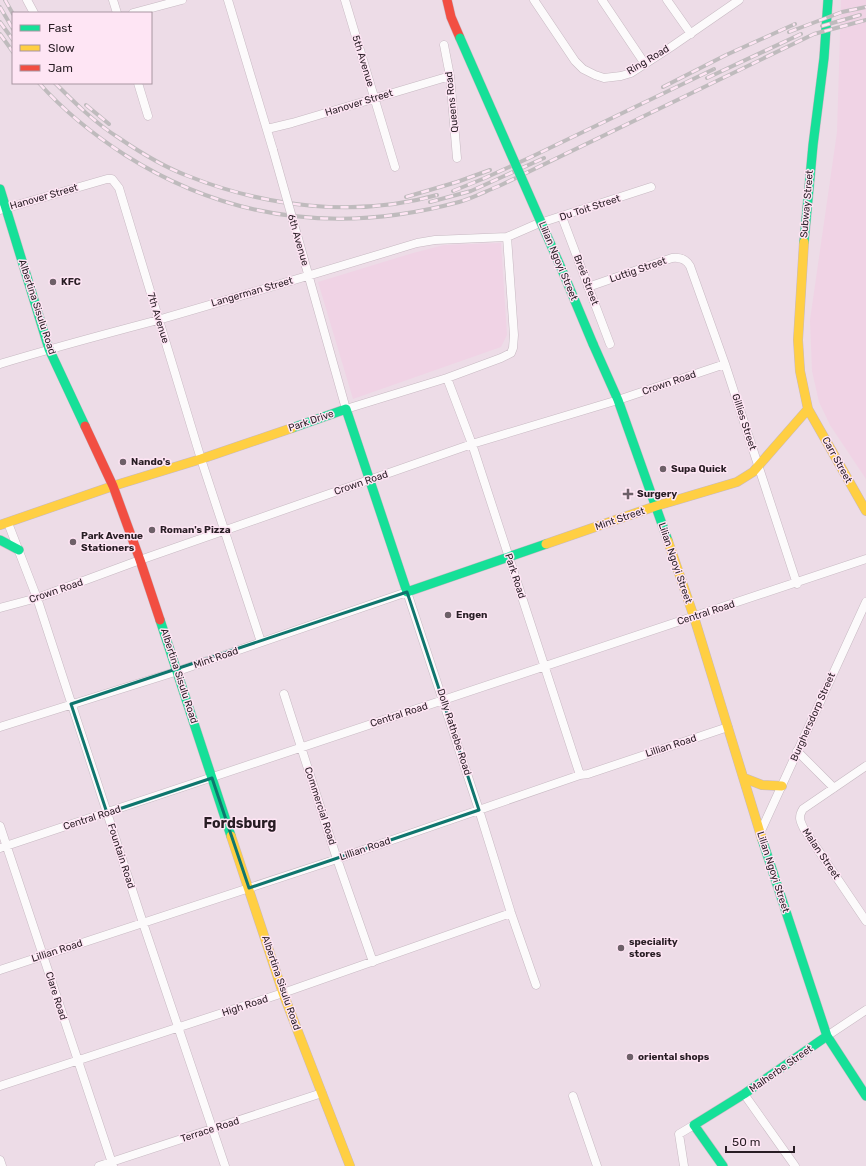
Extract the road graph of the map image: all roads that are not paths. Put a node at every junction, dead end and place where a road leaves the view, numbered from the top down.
1 (27, 0) edge
2 (113, 0) edge
3 (182, 0) edge
4 (228, 0) edge
5 (345, 0) edge
6 (447, 0) edge
7 (534, 0) edge
8 (602, 0) edge
9 (667, 0) edge
10 (739, 0) edge
11 (828, 0) edge
12 (33, 12) edge
13 (117, 12) edge
14 (137, 12) edge
15 (690, 34) junction
16 (444, 45) dead end
17 (645, 64) junction
18 (450, 76) junction
19 (138, 84) edge
20 (374, 98) junction
21 (148, 116) dead end
22 (267, 130) junction
23 (457, 158) dead end
24 (395, 167) dead end
25 (112, 179) joint
26 (651, 187) dead end
27 (0, 189) edge
28 (3, 209) edge
29 (562, 217) junction
30 (507, 237) junction
31 (688, 262) joint
32 (308, 276) junction
33 (588, 287) junction
34 (158, 320) junction
35 (610, 344) dead end
36 (49, 349) junction
37 (0, 364) edge
38 (725, 364) junction
39 (447, 378) junction
40 (618, 400) junction
41 (346, 409) junction
42 (808, 409) junction
43 (472, 444) junction
44 (201, 459) junction
45 (758, 466) junction
46 (370, 480) junction
47 (113, 486) junction
48 (656, 506) junction
49 (866, 511) edge
50 (4, 524) edge
51 (224, 531) junction
52 (0, 540) edge
53 (19, 550) junction
54 (509, 557) junction
55 (866, 559) edge
56 (140, 560) junction
57 (797, 584) junction
58 (407, 592) junction
59 (37, 598) junction
60 (866, 602) edge
61 (0, 608) edge
62 (694, 617) junction
63 (261, 642) junction
64 (544, 666) junction
65 (178, 671) junction
66 (284, 694) dead end
67 (443, 701) junction
68 (71, 704) junction
69 (0, 727) edge
70 (728, 727) junction
71 (301, 747) junction
72 (797, 751) junction
73 (866, 766) edge
74 (580, 775) junction
75 (212, 778) junction
76 (744, 778) junction
77 (782, 786) junction
78 (834, 788) junction
79 (479, 810) junction
80 (107, 813) junction
81 (0, 826) edge
82 (760, 833) junction
83 (3, 846) edge
84 (337, 859) junction
85 (249, 888) junction
86 (511, 913) junction
87 (866, 921) edge
88 (143, 923) junction
89 (43, 956) junction
90 (373, 962) junction
91 (0, 970) edge
92 (536, 984) dead end
93 (283, 994) junction
94 (866, 1010) edge
95 (179, 1028) junction
96 (827, 1036) junction
97 (78, 1061) junction
98 (0, 1086) edge
99 (322, 1092) junction
100 (744, 1094) junction
101 (573, 1096) dead end
102 (866, 1096) edge
103 (694, 1125) junction
104 (212, 1130) junction
105 (0, 1160) edge
106 (112, 1164) edge
107 (2, 1166) edge
108 (99, 1166) edge
109 (225, 1166) edge
110 (350, 1166) edge
111 (597, 1166) edge
112 (684, 1166) edge
113 (723, 1166) edge
114 (795, 1166) edge

1 - 12 street
2 - 13 street
3 - 14 street
4 - 22 street, 6th Avenue
5 - 20 street, 5th Avenue
6 - 40 street, Lilian Ngoyi Street, bridge
7 - 17 street, Ring Road
8 - 17 street
9 - 15 street
10 - 15 street, Ring Road
11 - 42 street, Subway Street
15 - 17 street, Ring Road
16 - 18 street, Queens Road
18 - 20 street, Hanover Street
18 - 23 street, Queens Road
19 - 21 street
20 - 22 street, Hanover Street
20 - 24 street, 5th Avenue
22 - 32 street, 6th Avenue, bridge
25 - 28 street, Hanover Street
25 - 34 street, 7th Avenue
26 - 29 street, Du Toit Street
27 - 28 street, Albertina Sisulu Road
28 - 36 street, Albertina Sisulu Road
29 - 30 street, Du Toit Street
29 - 33 street, Breë Street
30 - 32 street, Langerman Street
30 - 39 street, Park Drive
31 - 33 street, Luttig Street
31 - 38 street, Gillies Street
32 - 34 street, Langerman Street
32 - 41 street, 6th Avenue
33 - 35 street, Breë Street
34 - 36 street, Langerman Street
34 - 44 street, 7th Avenue
36 - 37 street, Langerman Street
36 - 47 street, Albertina Sisulu Road
38 - 40 street, Crown Road
38 - 45 street, Gillies Street
39 - 41 street, Park Drive
39 - 43 street, Park Road
40 - 43 street, Crown Road
40 - 48 street, Lilian Ngoyi Street
41 - 44 street, Park Drive
41 - 46 street, 6th Avenue
42 - 45 street, Mint Street
42 - 49 street, Carr Street
43 - 46 street, Crown Road
43 - 54 street, Park Road
44 - 47 street, Park Drive
44 - 51 street
45 - 48 street, Mint Street
45 - 57 street, Gillies Street
46 - 51 street, Crown Road
46 - 58 street, Dolly Rathebe Road
47 - 50 street, Park Drive
47 - 56 street, Albertina Sisulu Road
48 - 54 street, Mint Street
48 - 62 street, Lilian Ngoyi Street
50 - 53 street, Fountain Road
51 - 56 street, Crown Road
51 - 63 street
52 - 53 street
53 - 59 street, Fountain Road
54 - 58 street, Mint Street
54 - 64 street, Park Road
55 - 57 street, Central Road
56 - 59 street, Crown Road
56 - 65 street, Albertina Sisulu Road
57 - 62 street, Central Road
58 - 63 street, Mint Road
58 - 67 street, Dolly Rathebe Road
59 - 61 street, Crown Road
59 - 68 street, Fountain Road
60 - 72 street, Burghersdorp Street
62 - 64 street, Central Road
62 - 70 street, Lilian Ngoyi Street
63 - 65 street, Mint Road
64 - 67 street, Central Road
64 - 74 street, Park Road
65 - 68 street, Mint Road
65 - 75 street, Albertina Sisulu Road
66 - 71 street, Commercial Road
67 - 71 street, Central Road
67 - 79 street, Dolly Rathebe Road
68 - 69 street, Mint Road
68 - 80 street, Fountain Road
70 - 74 street, Lillian Road
70 - 76 street, Lilian Ngoyi Street
71 - 75 street, Central Road
71 - 84 street, Commercial Road
72 - 77 street, Burghersdorp Street
72 - 78 street
73 - 78 street, Malan Street
74 - 79 street, Lillian Road
75 - 80 street, Central Road
75 - 85 street, Albertina Sisulu Road
76 - 77 street
76 - 82 street, Lilian Ngoyi Street
77 - 82 street, Burghersdorp Street
78 - 87 street, Malan Street
79 - 84 street, Lillian Road
79 - 86 street, Dolly Rathebe Road
80 - 83 street, Central Road
80 - 88 street, Fountain Road
81 - 83 street, Clare Road
82 - 96 street, Lilian Ngoyi Street
83 - 89 street, Clare Road
84 - 85 street, Lillian Road
84 - 90 street, Commercial Road
85 - 88 street, Lillian Road
85 - 93 street, Albertina Sisulu Road
86 - 90 street, High Road
86 - 92 street, Dolly Rathebe Road
88 - 89 street, Lillian Road
88 - 95 street, Fountain Road
89 - 91 street, Lillian Road
89 - 97 street, Clare Road
90 - 93 street, High Road
93 - 95 street, High Road
93 - 99 street, Albertina Sisulu Road
94 - 96 street, Malherbe Street
95 - 97 street, High Road
95 - 104 street, Fountain Road
96 - 100 street, Malherbe Street
96 - 102 street, Lilian Ngoyi Street
97 - 98 street, High Road
97 - 106 street, Clare Road
99 - 104 street, Terrace Road
99 - 110 street, Albertina Sisulu Road
100 - 103 street, Malherbe Street
100 - 114 street
101 - 111 street
103 - 112 street
103 - 113 street
104 - 106 street, Terrace Road
104 - 109 street, Fountain Road
105 - 107 street
106 - 108 street, Terrace Road

